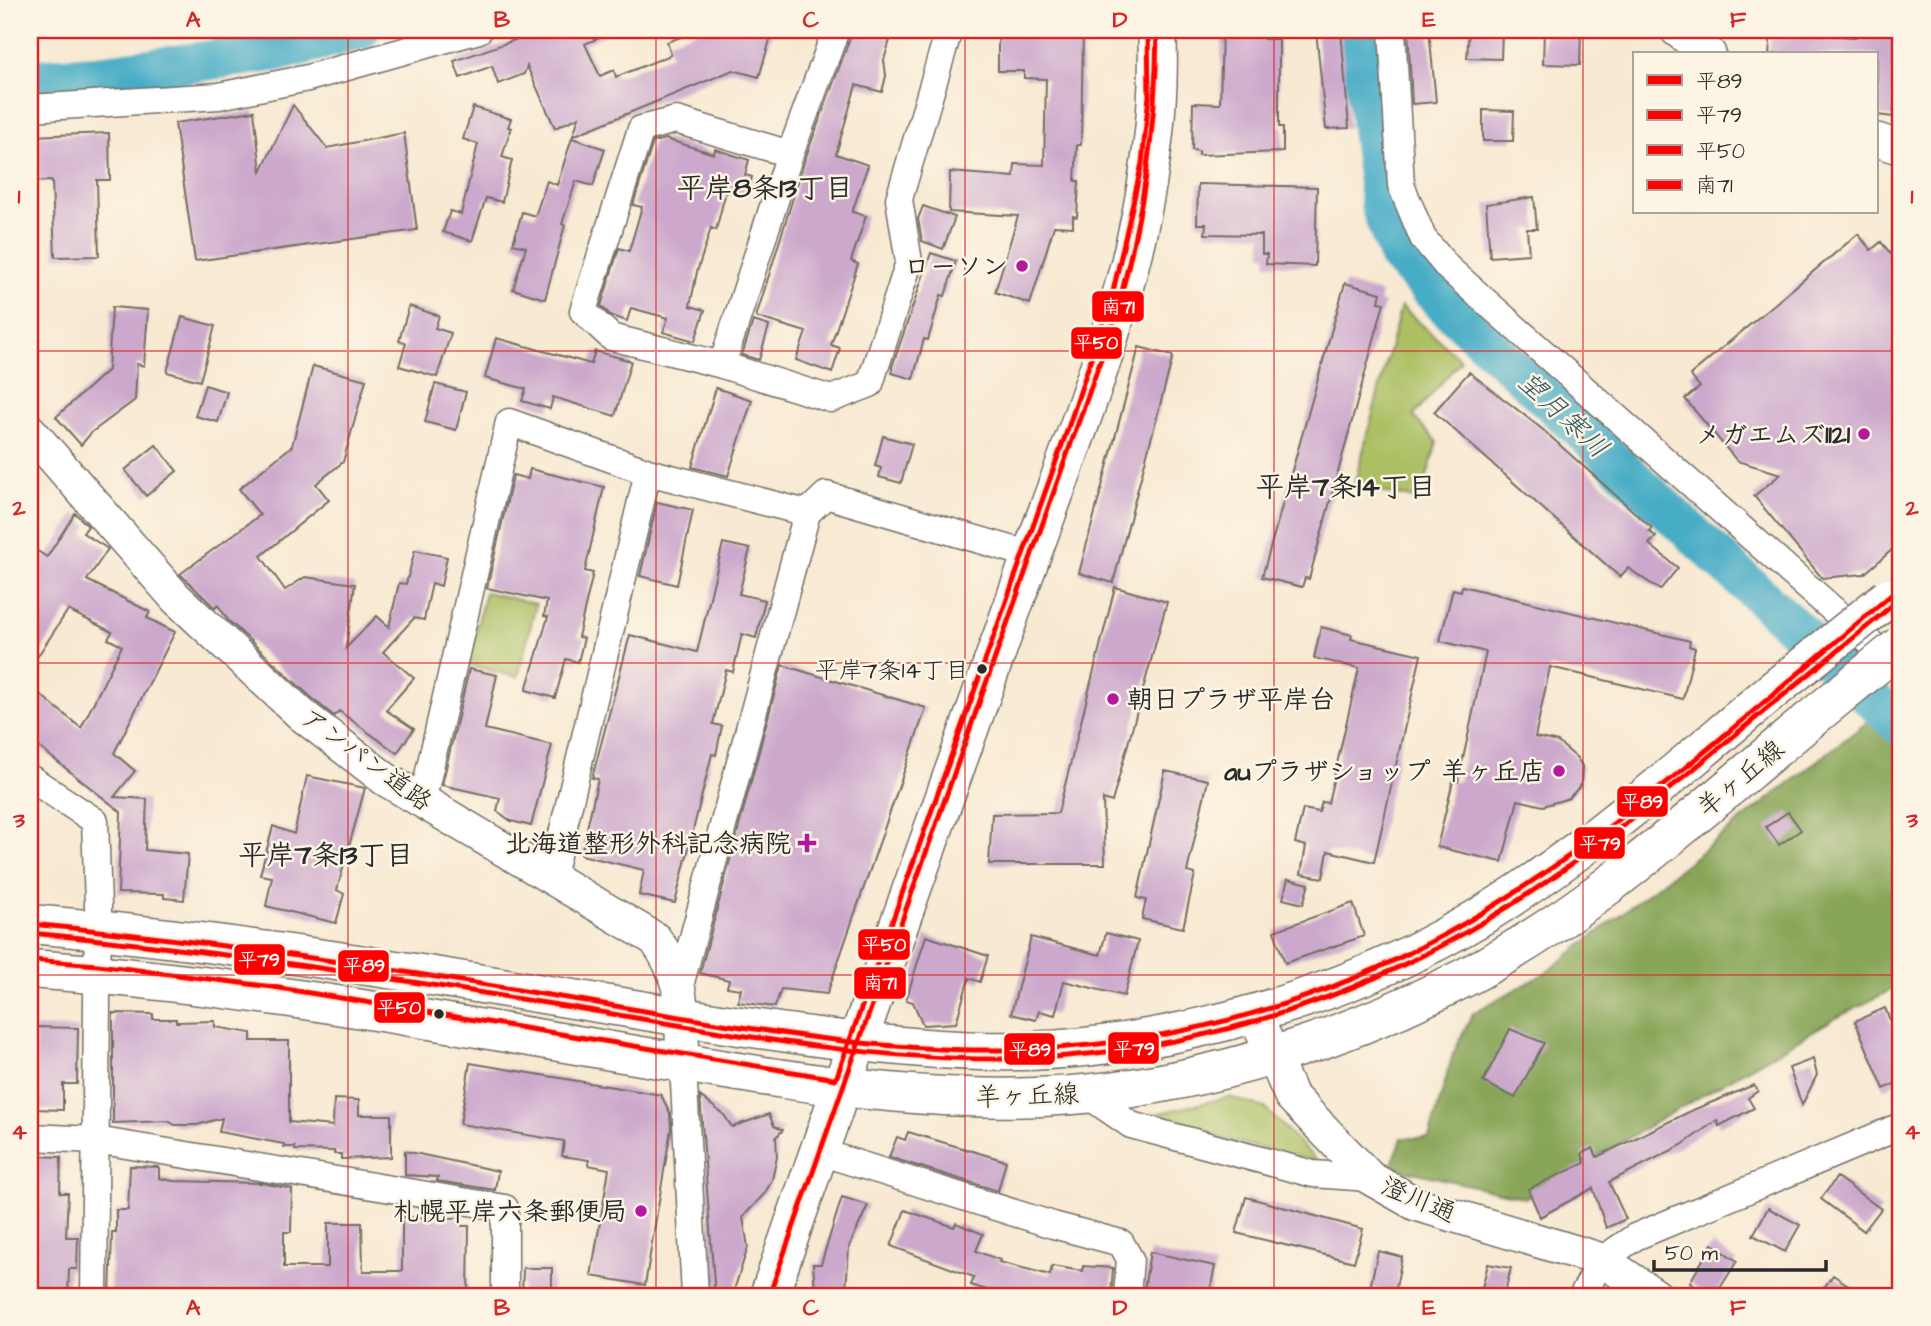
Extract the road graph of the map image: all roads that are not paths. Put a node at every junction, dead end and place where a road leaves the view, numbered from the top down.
1 (479, 30) edge
2 (836, 30) edge
3 (949, 30) edge
4 (1157, 30) edge
5 (1392, 30) edge
6 (1677, 30) edge
7 (1706, 52) edge
8 (30, 108) edge
9 (1878, 140) edge
10 (1901, 148) edge
11 (790, 154) junction
12 (722, 365) junction
13 (30, 431) edge
14 (648, 472) junction
15 (807, 513) junction
16 (1031, 555) junction
17 (1895, 592) edge
18 (1901, 645) edge
19 (1901, 670) edge
20 (30, 778) edge
21 (422, 802) junction
22 (552, 876) junction
23 (30, 924) edge
24 (97, 929) junction
25 (30, 969) edge
26 (97, 974) junction
27 (680, 1001) junction
28 (1254, 1012) junction
29 (858, 1043) junction
30 (1273, 1055) junction
31 (683, 1064) junction
32 (842, 1089) junction
33 (1086, 1094) junction
34 (1901, 1126) edge
35 (30, 1137) edge
36 (96, 1140) junction
37 (820, 1152) junction
38 (1370, 1178) junction
39 (1602, 1260) junction
40 (94, 1296) edge
41 (505, 1296) edge
42 (695, 1296) edge
43 (769, 1296) edge
44 (1127, 1296) edge
45 (1582, 1296) edge
46 (1656, 1296) edge

1 - 8 street
2 - 11 street
3 - 12 street
4 - 16 main road
5 - 19 street
6 - 7 street
9 - 10 street
11 - 12 street
11 - 12 street
13 - 21 street, アンパン道路
14 - 15 street
14 - 21 street
14 - 22 street
15 - 16 street
15 - 27 street
16 - 29 main road
17 - 28 main road, 羊ヶ丘線, bridge
18 - 30 main road, 羊ヶ丘線, bridge
20 - 24 street
21 - 22 street, アンパン道路
22 - 27 street, アンパン道路
23 - 24 main road, 羊ヶ丘線
24 - 26 street
24 - 27 main road, 羊ヶ丘線
25 - 26 main road, 羊ヶ丘線
26 - 31 main road, 羊ヶ丘線
26 - 36 street
27 - 29 main road, 羊ヶ丘線
27 - 31 street, アンパン道路
28 - 29 main road, 羊ヶ丘線
28 - 30 street, 澄川通
29 - 32 main road
30 - 33 main road, 羊ヶ丘線
30 - 38 street, 澄川通
31 - 32 main road, 羊ヶ丘線
31 - 42 street
32 - 33 main road, 羊ヶ丘線
32 - 37 main road
33 - 38 street
34 - 39 street
35 - 36 street
36 - 40 street
36 - 41 street
37 - 43 main road
37 - 44 street
38 - 39 street, 澄川通
39 - 45 street
39 - 46 street, 澄川通

